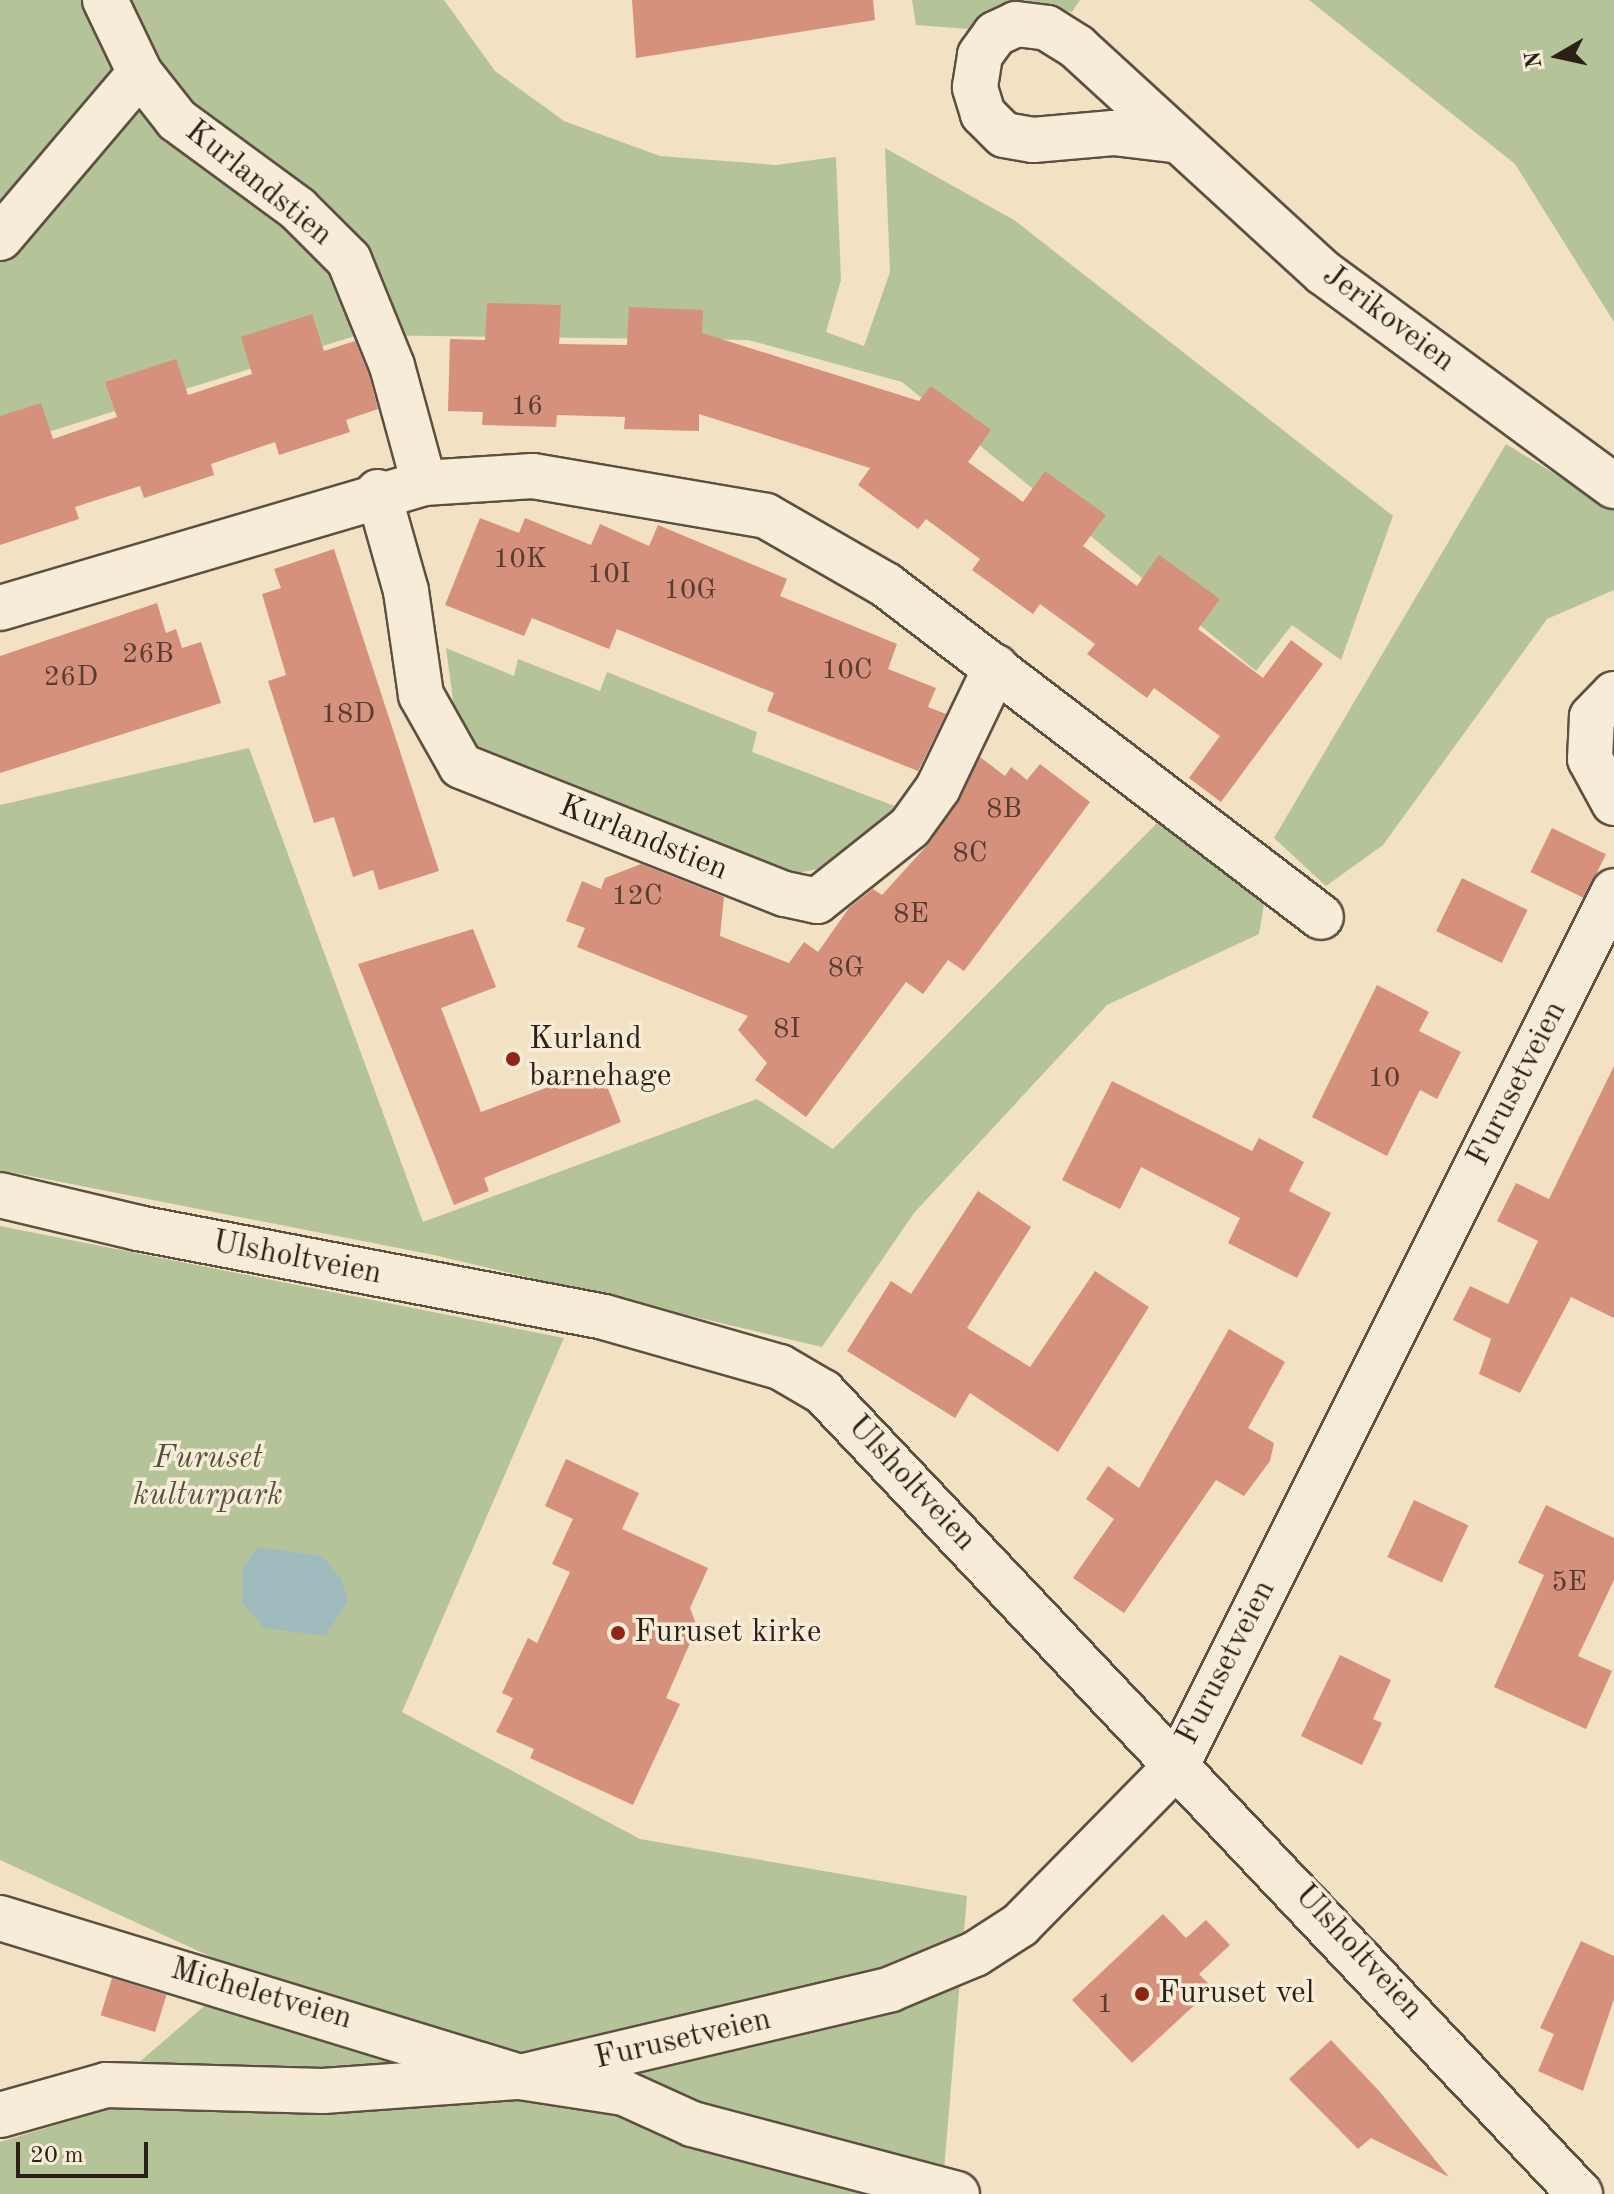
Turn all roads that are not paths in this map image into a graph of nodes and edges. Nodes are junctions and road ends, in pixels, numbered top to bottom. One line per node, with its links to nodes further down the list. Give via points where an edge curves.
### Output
1 (105, 0): 2 (street, Kurlandstien)
2 (140, 73): 4 (street); 5 (street, Kurlandstien, via 177,120 298,209 349,260 392,366)
3 (1172, 140): 6 (street, Jerikoveien, via 1324,273)
4 (0, 238)
5 (424, 483): 7 (street); 9 (street, via 533,476 766,516 822,542)
6 (1614, 486)
7 (378, 492): 8 (street); 9 (street, Kurlandstien, via 406,591 421,695 461,766 785,894 817,901 910,827 938,788)
8 (0, 608)
9 (996, 667): 13 (street)
10 (1614, 694): 11 (street, via 1592,717 1590,759)
11 (1614, 803)
12 (1614, 891): 15 (street, Furusetveien)
13 (1321, 917)
14 (0, 1195): 15 (street, Ulsholtveien, via 138,1228 604,1317 780,1367 823,1392)
15 (1177, 1765): 17 (street, Furusetveien, via 1020,1925 975,1954 910,1982 798,2014); 20 (street, Ulsholtveien)
16 (0, 1918): 17 (street, Micheletveien)
17 (520, 2077): 18 (street, Micheletveien, via 323,2091 106,2085); 19 (street, Micheletveien, via 624,2093 692,2124)
18 (0, 2115)
19 (957, 2194)
20 (1580, 2194)

